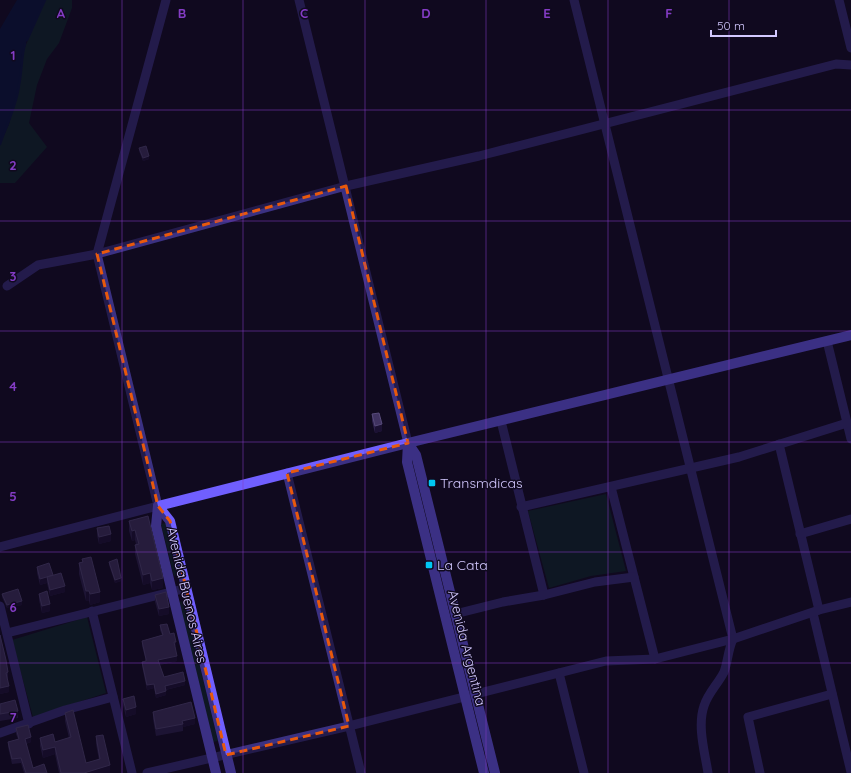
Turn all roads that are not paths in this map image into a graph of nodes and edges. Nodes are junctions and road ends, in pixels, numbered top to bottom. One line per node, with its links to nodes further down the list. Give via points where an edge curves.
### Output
1 (166, 0): 9 (street)
2 (299, 0): 8 (street)
3 (574, 0): 7 (street)
4 (839, 0): 5 (street)
5 (851, 48)
6 (851, 65): 7 (street, via 836,64)
7 (605, 123): 8 (street, via 479,156); 13 (street)
8 (346, 186): 9 (street); 17 (street)
9 (97, 254): 10 (street, via 38,264); 22 (street)
10 (8, 286)
11 (851, 335): 12 (street)
12 (827, 341): 13 (street); 15 (street)
13 (668, 380): 14 (street); 19 (street)
14 (501, 421): 17 (street); 23 (street)
15 (847, 423): 16 (street); 18 (street)
16 (851, 439)
17 (408, 443): 20 (street); 35 (street, Avenida Argentina, via 416,455); 41 (street, Avenida Argentina, via 407,462)
18 (779, 444): 19 (street, via 739,457); 25 (street)
19 (690, 468): 21 (street); 37 (street)
20 (288, 474): 22 (street); 44 (street)
21 (611, 487): 23 (street); 27 (street)
22 (158, 506): 26 (street); 28 (street, Avenida Buenos Aires, via 170,521); 29 (street, Avenida Buenos Aires, via 156,526)
23 (521, 507): 30 (street)
24 (851, 519): 25 (street)
25 (800, 534): 34 (street)
26 (0, 547)
27 (634, 576): 30 (street, via 595,582); 38 (street)
28 (186, 588): 29 (street); 46 (street, Avenida Buenos Aires)
29 (172, 592): 33 (street); 47 (street, Avenida Buenos Aires)
30 (544, 595): 35 (street)
31 (851, 602): 34 (street)
32 (0, 606): 36 (street)
33 (92, 611): 36 (street); 42 (street)
34 (816, 612): 37 (street); 40 (street)
35 (455, 614): 41 (street, Avenida Argentina)
36 (6, 634): 43 (street)
37 (733, 639): 38 (street); 57 (street, via 728,649 724,672 704,707 702,727)
38 (655, 659): 39 (street, via 606,661)
39 (559, 673): 41 (street); 56 (street)
40 (832, 694): 48 (street); 58 (street, via 748,716)
41 (470, 696): 44 (street); 54 (street, Avenida Argentina); 55 (street, Avenida Argentina)
42 (113, 697): 43 (street, via 65,710); 49 (street)
43 (29, 724): 45 (street)
44 (349, 726): 46 (street); 53 (street)
45 (0, 733)
46 (226, 755): 47 (street); 52 (street, Avenida Buenos Aires)
47 (212, 758): 50 (street); 51 (street, Avenida Buenos Aires)
48 (851, 772)
49 (132, 773)
50 (147, 773)
51 (216, 773)
52 (231, 773)
53 (361, 773)
54 (484, 773)
55 (494, 773)
56 (584, 773)
57 (708, 773)
58 (760, 773)

